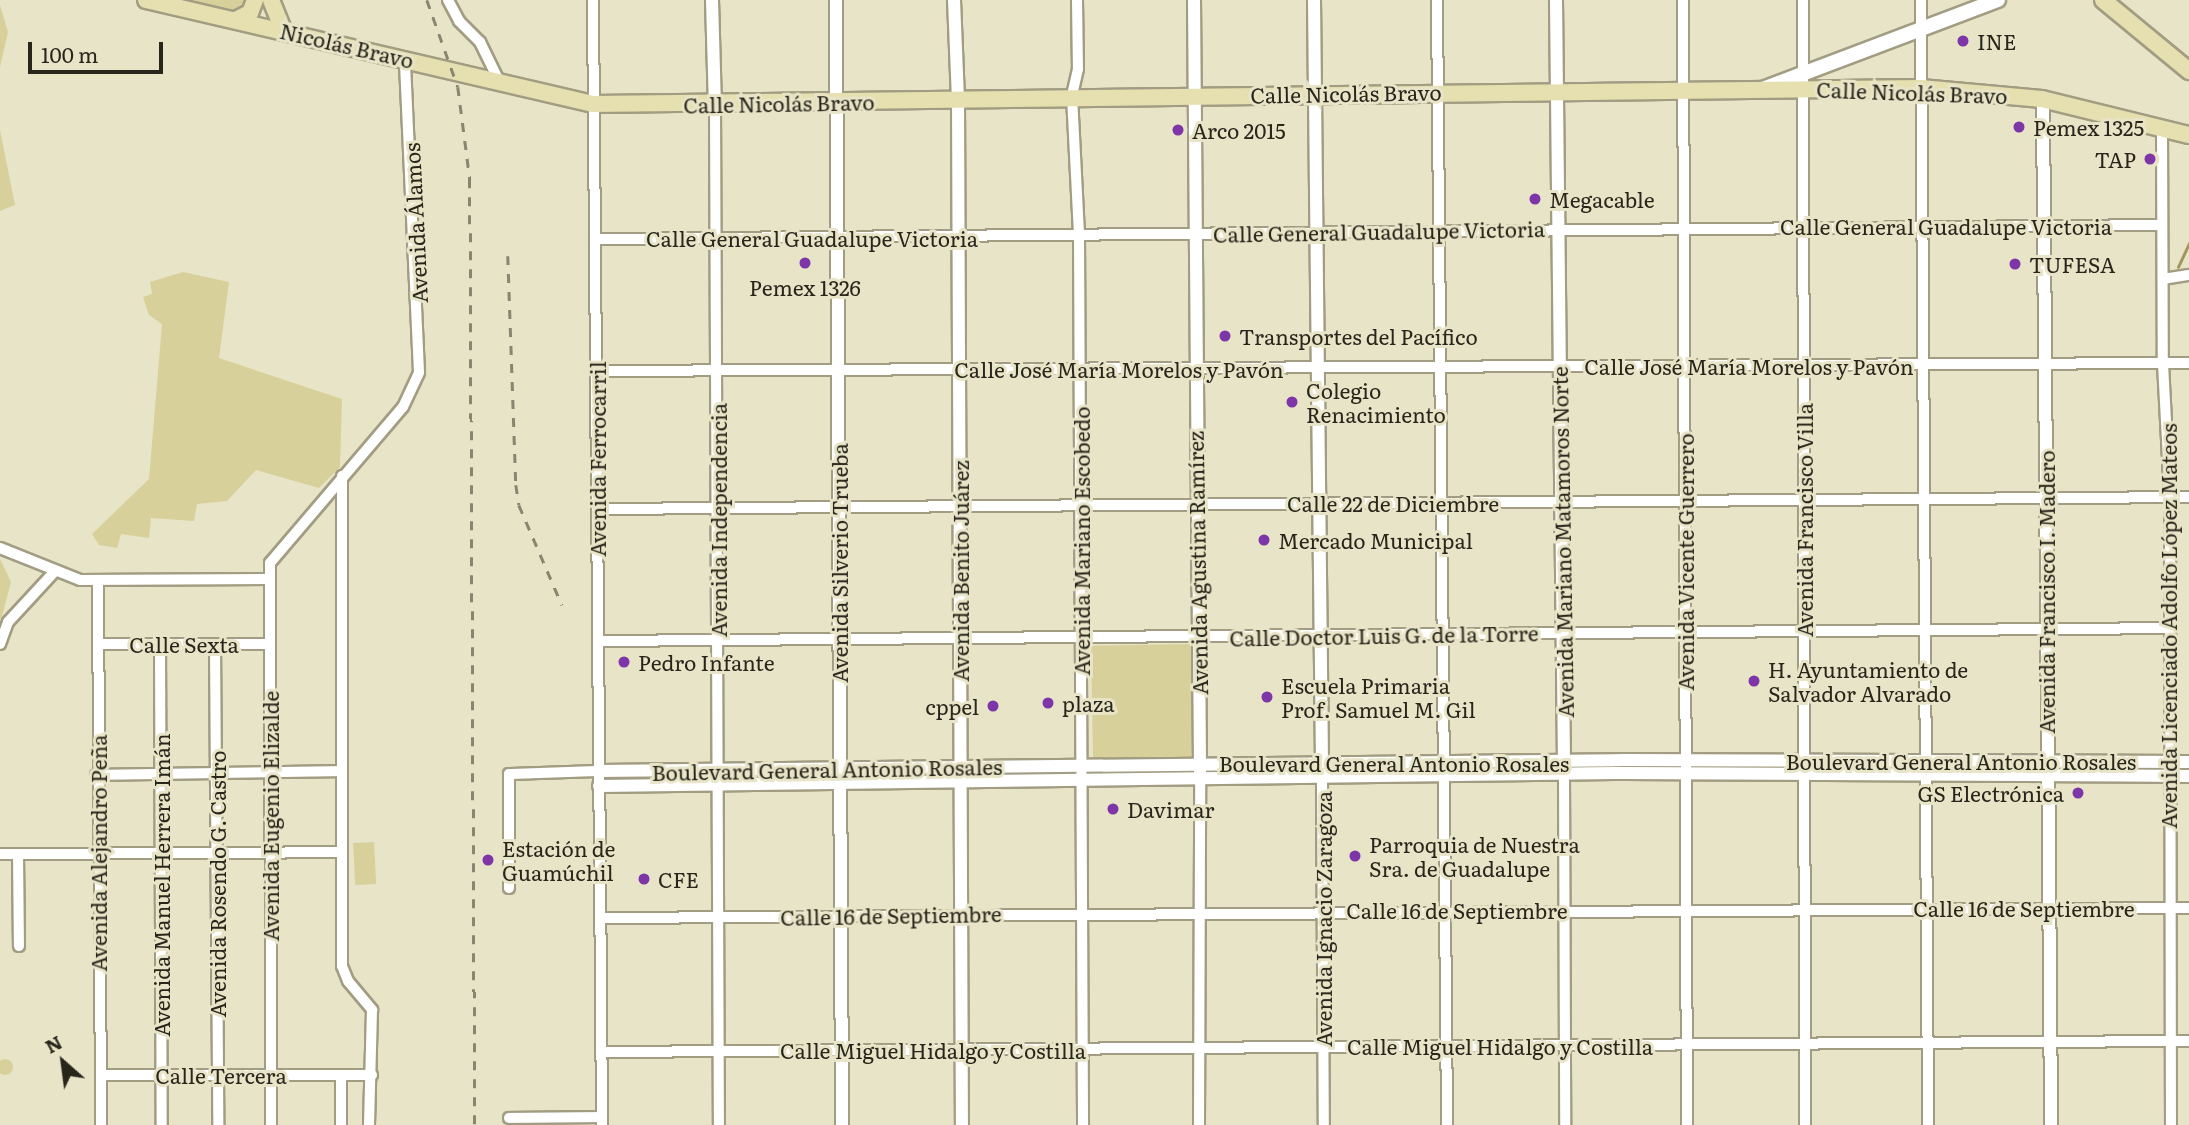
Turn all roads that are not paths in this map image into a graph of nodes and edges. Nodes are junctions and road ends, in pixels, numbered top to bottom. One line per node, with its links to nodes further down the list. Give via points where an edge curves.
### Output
1 (255, 0): 20 (main road, via 250,13)
2 (271, 0): 22 (main road)
3 (447, 0): 26 (street, via 459,21 480,42)
4 (593, 0): 37 (street, Avenida Ferrocarril)
5 (712, 0): 38 (street, Avenida Independencia)
6 (836, 0): 36 (street, Avenida Silverio Trueba)
7 (954, 0): 34 (street, Avenida Benito Juárez)
8 (1077, 0): 33 (street, Avenida Mariano Escobedo, via 1078,69)
9 (1194, 0): 32 (street, Avenida Agustina Ramírez)
10 (1314, 0): 31 (street, Avenida Ignacio Zaragoza)
11 (1437, 0): 29 (street)
12 (1556, 0): 30 (street, Avenida Mariano Matamoros Norte)
13 (1683, 0): 28 (street, Avenida Vicente Guerrero)
14 (1803, 0): 25 (street, Avenida Francisco Villa)
15 (1921, 0): 21 (street)
16 (1998, 0): 21 (main road)
17 (2104, 0): 19 (main road)
18 (150, 1): 20 (main road, Nicolás Bravo)
19 (2117, 5): 24 (main road)
20 (236, 20): 22 (main road, Nicolás Bravo)
21 (1922, 29): 25 (main road); 27 (street)
22 (283, 30): 23 (main road, Nicolás Bravo)
23 (405, 58): 26 (main road, Nicolás Bravo); 72 (street, Avenida Álamos, via 420,344)
24 (2189, 71)
25 (1803, 80): 27 (main road, Calle Nicolás Bravo); 28 (main road, Calle Nicolás Bravo, via 1760,90); 44 (street, Avenida Francisco Villa)
26 (499, 81): 37 (main road, Calle Nicolás Bravo)
27 (1921, 88): 35 (main road, Calle Nicolás Bravo); 42 (street)
28 (1685, 90): 30 (main road, Calle Nicolás Bravo); 46 (street, Avenida Vicente Guerrero)
29 (1438, 92): 30 (main road, Calle Nicolás Bravo); 31 (main road, Calle Nicolás Bravo); 47 (street)
30 (1556, 92): 45 (street, Avenida Mariano Matamoros Norte)
31 (1315, 94): 32 (main road, Calle Nicolás Bravo); 48 (street, Avenida Ignacio Zaragoza)
32 (1195, 95): 33 (main road, Calle Nicolás Bravo); 49 (street, Avenida Agustina Ramírez)
33 (1072, 96): 34 (main road, Calle Nicolás Bravo); 51 (street, Avenida Mariano Escobedo)
34 (958, 100): 36 (main road, Calle Nicolás Bravo); 50 (street, Avenida Benito Juárez)
35 (2043, 100): 39 (main road, Calle Nicolás Bravo); 43 (street, Avenida Francisco I. Madero)
36 (836, 102): 38 (main road, Calle Nicolás Bravo); 52 (street, Avenida Silverio Trueba)
37 (593, 104): 38 (main road, Calle Nicolás Bravo); 54 (street, Avenida Ferrocarril)
38 (715, 105): 53 (street, Avenida Independencia)
39 (2162, 128): 40 (main road, Calle Nicolás Bravo); 41 (street, Avenida Licenciado Adolfo López Mateos)
40 (2186, 132)
41 (2162, 225): 43 (street, Calle General Guadalupe Victoria); 56 (street, Avenida Licenciado Adolfo López Mateos)
42 (1922, 226): 43 (street, Calle General Guadalupe Victoria); 44 (street, Calle General Guadalupe Victoria); 60 (street)
43 (2043, 226): 61 (street, Avenida Francisco I. Madero)
44 (1802, 227): 46 (street, Calle General Guadalupe Victoria); 59 (street, Avenida Francisco Villa)
45 (1558, 228): 46 (street, Calle General Guadalupe Victoria); 47 (street, Calle General Guadalupe Victoria); 64 (street, Avenida Mariano Matamoros Norte)
46 (1686, 228): 62 (street, Avenida Vicente Guerrero)
47 (1439, 229): 48 (street, Calle General Guadalupe Victoria); 63 (street)
48 (1316, 230): 49 (street, Calle General Guadalupe Victoria); 65 (street, Avenida Ignacio Zaragoza)
49 (1195, 234): 51 (street, Calle General Guadalupe Victoria); 67 (street, Avenida Agustina Ramírez)
50 (959, 236): 51 (street, Calle General Guadalupe Victoria); 52 (street, Calle General Guadalupe Victoria); 68 (street, Avenida Benito Juárez)
51 (1079, 236): 66 (street, Avenida Mariano Escobedo)
52 (836, 237): 53 (street, Calle General Guadalupe Victoria); 71 (street, Avenida Silverio Trueba)
53 (718, 238): 54 (street, Calle General Guadalupe Victoria); 70 (street, Avenida Independencia)
54 (595, 239): 69 (street, Avenida Ferrocarril)
55 (2189, 275): 56 (street)
56 (2163, 279): 58 (street, Avenida Licenciado Adolfo López Mateos)
57 (2189, 363): 58 (street, Calle José María Morelos y Pavón)
58 (2163, 364): 61 (street, Calle José María Morelos y Pavón); 74 (street, Avenida Licenciado Adolfo López Mateos)
59 (1803, 365): 60 (street, Calle José María Morelos y Pavón); 62 (street, Calle José María Morelos y Pavón); 79 (street, Avenida Francisco Villa)
60 (1922, 365): 61 (street, Calle José María Morelos y Pavón); 76 (street)
61 (2043, 365): 77 (street, Avenida Francisco I. Madero)
62 (1686, 366): 64 (street, Calle José María Morelos y Pavón); 78 (street, Avenida Vicente Guerrero)
63 (1440, 367): 64 (street, Calle José María Morelos y Pavón); 65 (street, Calle José María Morelos y Pavón); 81 (street)
64 (1560, 367): 80 (street, Avenida Mariano Matamoros Norte)
65 (1317, 368): 67 (street, Calle José María Morelos y Pavón); 82 (street, Avenida Ignacio Zaragoza)
66 (1080, 369): 67 (street, Calle José María Morelos y Pavón); 68 (street, Calle José María Morelos y Pavón); 84 (street, Avenida Mariano Escobedo)
67 (1196, 369): 83 (street, Avenida Agustina Ramírez)
68 (959, 370): 71 (street, Calle José María Morelos y Pavón); 85 (street, Avenida Benito Juárez)
69 (596, 371): 70 (street, Calle José María Morelos y Pavón); 88 (street, Avenida Ferrocarril)
70 (718, 371): 71 (street, Calle José María Morelos y Pavón); 86 (street, Avenida Independencia)
71 (838, 371): 87 (street, Avenida Silverio Trueba)
72 (415, 388): 73 (street, Avenida Eugenio Elizalde)
73 (342, 476): 91 (street, Avenida Eugenio Elizalde, via 270,563); 126 (street)
74 (2170, 497): 75 (street, Calle 22 de Diciembre); 77 (street, Calle 22 de Diciembre); 93 (street, Avenida Licenciado Adolfo López Mateos)
75 (2189, 497)
76 (1923, 498): 77 (street, Calle 22 de Diciembre); 79 (street, Calle 22 de Diciembre); 94 (street)
77 (2047, 498): 95 (street, Avenida Francisco I. Madero)
78 (1683, 499): 79 (street, Calle 22 de Diciembre); 80 (street, Calle 22 de Diciembre); 97 (street, Avenida Vicente Guerrero)
79 (1804, 499): 96 (street, Avenida Francisco Villa)
80 (1561, 501): 81 (street, Calle 22 de Diciembre); 98 (street, Avenida Mariano Matamoros Norte)
81 (1441, 502): 82 (street, Calle 22 de Diciembre); 99 (street)
82 (1318, 503): 83 (street, Calle 22 de Diciembre); 100 (street, Avenida Ignacio Zaragoza)
83 (1196, 504): 84 (street, Calle 22 de Diciembre); 101 (street, Avenida Agustina Ramírez)
84 (1080, 505): 85 (street, Calle 22 de Diciembre); 103 (street, Avenida Mariano Escobedo)
85 (960, 506): 87 (street, Calle 22 de Diciembre); 102 (street, Avenida Benito Juárez)
86 (718, 508): 87 (street, Calle 22 de Diciembre); 88 (street, Calle 22 de Diciembre); 105 (street, Avenida Independencia)
87 (839, 508): 104 (street, Avenida Silverio Trueba)
88 (597, 509): 106 (street, Avenida Ferrocarril)
89 (0, 548): 90 (street)
90 (55, 571): 92 (street); 107 (street, via 8,622)
91 (268, 579): 92 (street); 111 (street, Avenida Eugenio Elizalde)
92 (98, 581): 108 (street, Avenida Alejandro Peña)
93 (2170, 628): 95 (street, Calle Doctor Luis G. de la Torre); 115 (street, Avenida Licenciado Adolfo López Mateos)
94 (1924, 629): 95 (street, Calle Doctor Luis G. de la Torre); 96 (street, Calle Doctor Luis G. de la Torre); 112 (street)
95 (2047, 629): 113 (street, Avenida Francisco I. Madero)
96 (1804, 630): 97 (street, Calle Doctor Luis G. de la Torre); 120 (street, Avenida Francisco Villa)
97 (1684, 631): 98 (street, Calle Doctor Luis G. de la Torre); 122 (street, Avenida Vicente Guerrero)
98 (1563, 632): 99 (street, Calle Doctor Luis G. de la Torre); 123 (street, Avenida Mariano Matamoros Norte)
99 (1442, 635): 100 (street, Calle Doctor Luis G. de la Torre); 114 (street)
100 (1320, 636): 101 (street, Calle Doctor Luis G. de la Torre); 117 (street, Avenida Ignacio Zaragoza)
101 (1197, 637): 103 (street, Calle Doctor Luis G. de la Torre); 118 (street, Avenida Agustina Ramírez)
102 (960, 638): 103 (street, Calle Doctor Luis G. de la Torre); 104 (street, Calle Doctor Luis G. de la Torre); 121 (street, Avenida Benito Juárez)
103 (1081, 638): 119 (street, Avenida Mariano Escobedo)
104 (839, 639): 105 (street, Calle Doctor Luis G. de la Torre); 124 (street, Avenida Silverio Trueba)
105 (718, 640): 106 (street, Calle Doctor Luis G. de la Torre); 125 (street, Avenida Independencia)
106 (598, 641): 127 (street, Avenida Ferrocarril)
107 (0, 644)
108 (99, 644): 109 (street, Calle Sexta); 132 (street, Avenida Alejandro Peña)
109 (160, 644): 110 (street, Calle Sexta); 130 (street, Avenida Manuel Herrera Imán)
110 (215, 644): 111 (street, Calle Sexta); 129 (street, Avenida Rosendo G. Castro)
111 (269, 644): 128 (street, Avenida Eugenio Elizalde)
112 (1926, 760): 113 (street, Boulevard General Antonio Rosales); 120 (street, Boulevard General Antonio Rosales); 131 (street)
113 (2048, 760): 115 (street, Boulevard General Antonio Rosales); 133 (street, Avenida Francisco I. Madero)
114 (1443, 761): 117 (street, Boulevard General Antonio Rosales); 123 (street, Boulevard General Antonio Rosales); 136 (street)
115 (2169, 761): 116 (street, Boulevard General Antonio Rosales); 134 (street, Avenida Licenciado Adolfo López Mateos)
116 (2189, 762)
117 (1322, 763): 118 (street, Boulevard General Antonio Rosales); 137 (street, Avenida Ignacio Zaragoza)
118 (1200, 764): 119 (street, Boulevard General Antonio Rosales); 138 (street, Avenida Agustina Ramírez)
119 (1082, 766): 121 (street, Boulevard General Antonio Rosales); 139 (street, Avenida Mariano Escobedo)
120 (1804, 766): 122 (street, Boulevard General Antonio Rosales); 131 (street, Boulevard General Antonio Rosales); 157 (street, Avenida Francisco Villa)
121 (961, 767): 124 (street, Boulevard General Antonio Rosales); 140 (street, Avenida Benito Juárez)
122 (1685, 767): 123 (street, Boulevard General Antonio Rosales); 156 (street, Avenida Vicente Guerrero)
123 (1564, 768): 136 (street, Boulevard General Antonio Rosales); 155 (street, Avenida Mariano Matamoros Norte)
124 (840, 769): 125 (street, Boulevard General Antonio Rosales); 141 (street, Avenida Silverio Trueba)
125 (719, 770): 127 (street, Boulevard General Antonio Rosales); 142 (street, Avenida Independencia)
126 (341, 771): 128 (street); 145 (street)
127 (599, 771): 143 (street, Avenida Ferrocarril); 151 (street, via 509,774)
128 (270, 772): 129 (street); 144 (street, Avenida Eugenio Elizalde)
129 (216, 773): 130 (street); 148 (street, Avenida Rosendo G. Castro)
130 (160, 774): 132 (street); 147 (street, Avenida Manuel Herrera Imán)
131 (1926, 774): 133 (street, Boulevard General Antonio Rosales); 158 (street)
132 (96, 775): 146 (street, Avenida Alejandro Peña)
133 (2048, 775): 134 (street, Boulevard General Antonio Rosales); 152 (street, Avenida Francisco I. Madero)
134 (2170, 775): 135 (street, Boulevard General Antonio Rosales); 153 (street, Avenida Licenciado Adolfo López Mateos)
135 (2189, 776)
136 (1443, 777): 137 (street, Boulevard General Antonio Rosales); 159 (street)
137 (1322, 778): 138 (street, Boulevard General Antonio Rosales); 160 (street, Avenida Ignacio Zaragoza)
138 (1200, 779): 139 (street, Boulevard General Antonio Rosales); 161 (street, Avenida Agustina Ramírez)
139 (1082, 780): 140 (street, Boulevard General Antonio Rosales); 162 (street, Avenida Mariano Escobedo)
140 (961, 782): 141 (street, Boulevard General Antonio Rosales); 163 (street, Avenida Benito Juárez)
141 (840, 783): 142 (street, Boulevard General Antonio Rosales); 164 (street, Avenida Silverio Trueba)
142 (719, 785): 143 (street, Boulevard General Antonio Rosales); 165 (street, Avenida Independencia)
143 (599, 786): 166 (street, Avenida Ferrocarril)
144 (270, 852): 145 (street); 148 (street); 186 (street, Avenida Eugenio Elizalde)
145 (340, 852): 188 (street, via 342,966 372,1010)
146 (97, 853): 147 (street); 150 (street); 183 (street, Avenida Alejandro Peña)
147 (161, 853): 148 (street); 184 (street, Avenida Manuel Herrera Imán)
148 (216, 853): 185 (street, Avenida Rosendo G. Castro)
149 (0, 854): 150 (street)
150 (18, 854): 167 (street)
151 (509, 888)
152 (2048, 908): 153 (street, Calle 16 de Septiembre); 158 (street, Calle 16 de Septiembre); 169 (street, Avenida Francisco I. Madero)
153 (2170, 908): 154 (street, Calle 16 de Septiembre); 170 (street, Avenida Licenciado Adolfo López Mateos)
154 (2189, 908)
155 (1563, 909): 156 (street, Calle 16 de Septiembre); 159 (street, Calle 16 de Septiembre); 175 (street, Avenida Mariano Matamoros Norte)
156 (1685, 909): 157 (street, Calle 16 de Septiembre); 173 (street, Avenida Vicente Guerrero)
157 (1805, 909): 158 (street, Calle 16 de Septiembre); 172 (street, Avenida Francisco Villa)
158 (1927, 909): 171 (street)
159 (1445, 910): 160 (street, Calle 16 de Septiembre); 174 (street)
160 (1322, 911): 161 (street, Calle 16 de Septiembre); 176 (street, Avenida Ignacio Zaragoza)
161 (1199, 912): 162 (street, Calle 16 de Septiembre); 177 (street, Avenida Agustina Ramírez)
162 (1082, 913): 163 (street, Calle 16 de Septiembre); 178 (street, Avenida Mariano Escobedo)
163 (961, 914): 164 (street, Calle 16 de Septiembre); 179 (street, Avenida Benito Juárez)
164 (841, 916): 165 (street, Calle 16 de Septiembre); 180 (street, Avenida Silverio Trueba)
165 (719, 917): 166 (street, Calle 16 de Septiembre); 182 (street, Avenida Independencia)
166 (600, 918): 181 (street, Avenida Ferrocarril)
167 (19, 946)
168 (2189, 1041): 170 (street, Calle Miguel Hidalgo y Costilla)
169 (2050, 1042): 170 (street, Calle Miguel Hidalgo y Costilla); 171 (street, Calle Miguel Hidalgo y Costilla); 208 (street, Avenida Francisco I. Madero)
170 (2171, 1042): 209 (street, Avenida Licenciado Adolfo López Mateos)
171 (1928, 1043): 172 (street, Calle Miguel Hidalgo y Costilla); 207 (street)
172 (1805, 1044): 173 (street, Calle Miguel Hidalgo y Costilla); 206 (street, Avenida Francisco Villa)
173 (1686, 1045): 175 (street, Calle Miguel Hidalgo y Costilla); 205 (street, Avenida Vicente Guerrero)
174 (1446, 1046): 175 (street, Calle Miguel Hidalgo y Costilla); 176 (street, Calle Miguel Hidalgo y Costilla); 203 (street)
175 (1564, 1046): 204 (street, Avenida Mariano Matamoros Norte)
176 (1323, 1047): 177 (street, Calle Miguel Hidalgo y Costilla); 202 (street, Avenida Ignacio Zaragoza)
177 (1199, 1048): 178 (street, Calle Miguel Hidalgo y Costilla); 201 (street, Avenida Agustina Ramírez)
178 (1083, 1049): 179 (street, Calle Miguel Hidalgo y Costilla); 200 (street, Avenida Mariano Escobedo)
179 (962, 1050): 180 (street, Calle Miguel Hidalgo y Costilla); 199 (street, Avenida Benito Juárez)
180 (841, 1051): 182 (street, Calle Miguel Hidalgo y Costilla); 198 (street, Avenida Silverio Trueba)
181 (601, 1052): 182 (street, Calle Miguel Hidalgo y Costilla); 190 (street, Avenida Ferrocarril)
182 (719, 1052): 197 (street, Avenida Independencia)
183 (100, 1075): 184 (street, Calle Tercera); 191 (street, Avenida Alejandro Peña)
184 (162, 1075): 185 (street, Calle Tercera); 192 (street, Avenida Manuel Herrera Imán)
185 (218, 1075): 186 (street, Calle Tercera); 193 (street, Avenida Rosendo G. Castro)
186 (271, 1075): 187 (street, Calle Tercera); 194 (street, Avenida Eugenio Elizalde)
187 (341, 1075): 188 (street, Calle Tercera); 195 (street)
188 (372, 1075): 196 (street)
189 (509, 1118): 190 (street)
190 (601, 1121)
191 (101, 1125)
192 (162, 1125)
193 (218, 1125)
194 (271, 1125)
195 (341, 1125)
196 (369, 1125)
197 (719, 1125)
198 (842, 1125)
199 (962, 1125)
200 (1083, 1125)
201 (1199, 1125)
202 (1324, 1125)
203 (1447, 1125)
204 (1565, 1125)
205 (1687, 1125)
206 (1805, 1125)
207 (1928, 1125)
208 (2050, 1125)
209 (2171, 1125)

